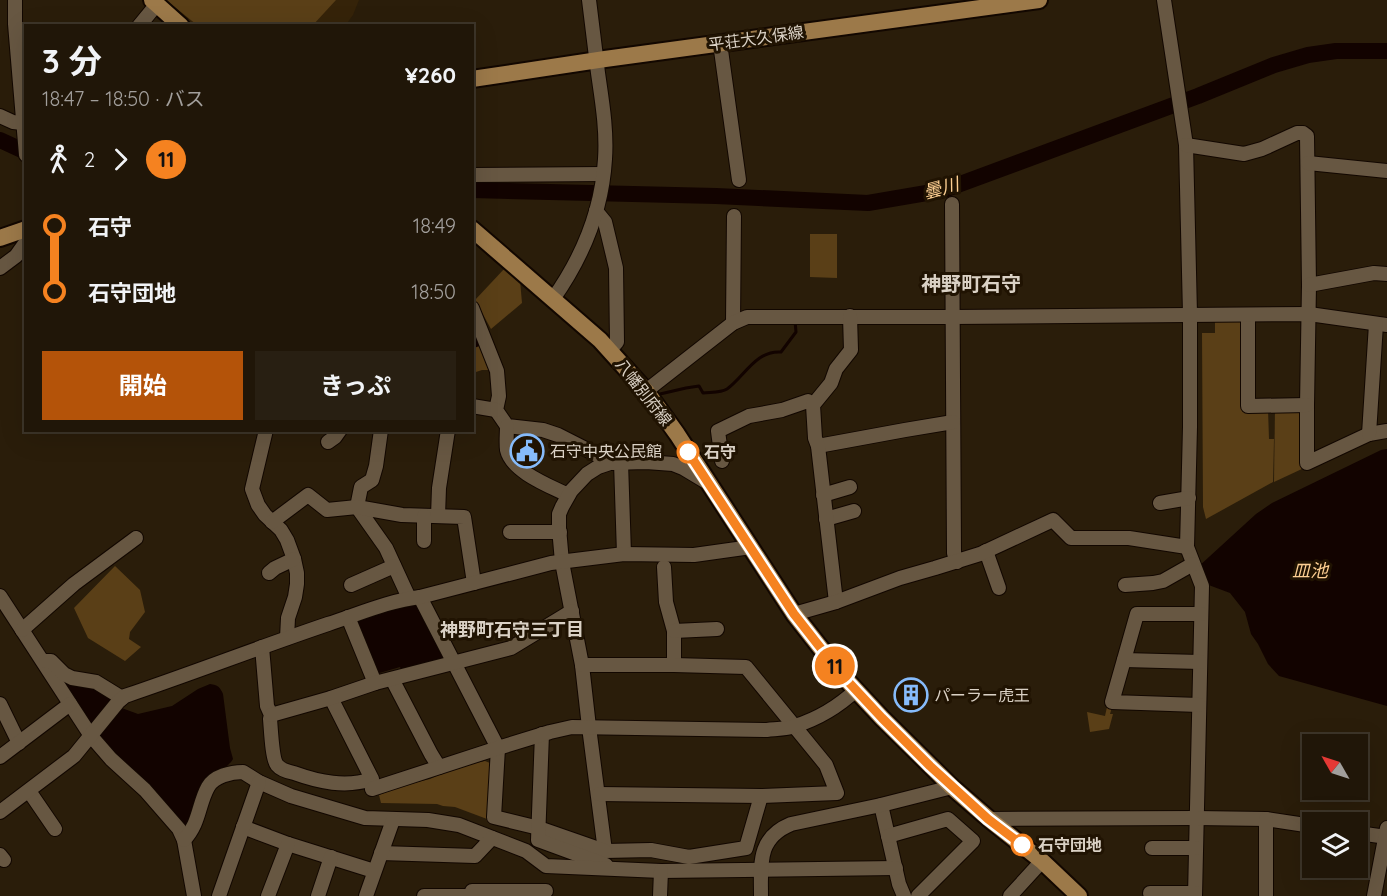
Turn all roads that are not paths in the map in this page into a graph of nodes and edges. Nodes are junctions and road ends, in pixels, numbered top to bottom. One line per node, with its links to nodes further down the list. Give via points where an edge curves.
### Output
1 (589, 0): 10 (street)
2 (1040, 0): 9 (main road, 平荘大久保線)
3 (1164, 0): 16 (street)
4 (155, 2): 7 (street); 8 (main road)
5 (15, 6): 6 (street); 12 (street)
6 (0, 20)
7 (140, 24)
8 (179, 24)
9 (720, 43): 10 (main road, 平荘大久保線); 21 (street)
10 (597, 60): 11 (main road, 平荘大久保線); 19 (street, via 605,130)
11 (474, 79)
12 (23, 96): 14 (street)
13 (0, 116): 14 (street)
14 (23, 127): 15 (street)
15 (24, 136)
16 (1186, 145): 17 (street, via 1244,154 1303,133 1307,136); 34 (street)
17 (1308, 163): 18 (street); 31 (street)
18 (1387, 171)
19 (603, 174): 20 (street); 23 (street)
20 (474, 175)
21 (739, 180)
22 (952, 204): 38 (street)
23 (596, 210): 32 (street, via 575,264); 41 (street, via 605,222 616,268 617,342)
24 (734, 216): 39 (street)
25 (24, 230): 27 (main road)
26 (474, 231): 32 (main road, 八幡別府線)
27 (0, 238)
28 (24, 248): 29 (street)
29 (0, 268)
30 (1387, 274): 31 (street)
31 (1310, 285): 35 (street)
32 (553, 299): 41 (main road, 八幡別府線)
33 (474, 312): 46 (street, via 497,371)
34 (1190, 314): 36 (street); 38 (street); 63 (street)
35 (1309, 314): 36 (street); 40 (street); 44 (street)
36 (1248, 315): 44 (street, via 1248,405)
37 (850, 316): 38 (street); 39 (street, via 747,317); 43 (street, via 851,350)
38 (952, 317): 47 (street)
39 (733, 323): 42 (street)
40 (1382, 325): 54 (street)
41 (610, 350): 42 (main road, 八幡別府線)
42 (646, 391): 59 (main road, 八幡別府線)
43 (813, 405): 56 (street); 57 (street, via 808,401 749,416 718,431)
44 (1307, 405): 54 (street, via 1307,463)
45 (474, 406): 46 (street)
46 (496, 410): 48 (street)
47 (953, 422): 56 (street); 80 (street)
48 (507, 426): 58 (street, via 543,430); 61 (street, via 507,451 513,462 537,481)
49 (1387, 431): 54 (street)
50 (266, 432): 69 (street, via 252,489)
51 (339, 432): 55 (street)
52 (381, 432): 65 (street, via 372,480 361,487)
53 (448, 432): 67 (street)
54 (1369, 434)
55 (328, 442)
56 (818, 446): 62 (street)
57 (722, 461)
58 (617, 462): 59 (street, via 673,464); 61 (street, via 592,470); 77 (street)
59 (708, 483): 74 (main road, 八幡別府線)
60 (850, 487): 62 (street)
61 (568, 495): 71 (street, via 560,514)
62 (823, 495): 68 (street)
63 (1189, 498): 64 (street); 75 (street)
64 (1160, 503)
65 (357, 507): 67 (street); 69 (street, via 327,510 308,495); 82 (street)
66 (854, 511): 68 (street)
67 (431, 516): 73 (street); 85 (street, via 464,517)
68 (826, 519): 91 (street)
69 (272, 522): 78 (street, via 287,540)
70 (510, 532): 71 (street)
71 (560, 532): 79 (street)
72 (136, 538): 97 (street, via 74,584)
73 (424, 541)
74 (751, 547): 77 (street, via 694,555); 93 (main road, 八幡別府線)
75 (1188, 547): 76 (street, via 1129,538 1071,538 1053,520); 81 (street)
76 (986, 551): 80 (street); 88 (street)
77 (624, 554): 79 (street)
78 (294, 559): 84 (street); 99 (street, via 297,584)
79 (562, 562): 85 (street); 92 (street)
80 (957, 562): 91 (street)
81 (1193, 564): 87 (street, via 1163,581); 94 (street, via 1202,586)
82 (394, 566): 86 (street); 90 (street)
83 (664, 567): 98 (street, via 666,602)
84 (268, 573)
85 (474, 583): 90 (street)
86 (351, 585)
87 (1125, 585)
88 (999, 588)
89 (0, 596): 97 (street)
90 (415, 598): 95 (street); 103 (street)
91 (836, 602): 93 (street)
92 (572, 611): 103 (street, via 511,648); 105 (street)
93 (794, 614): 109 (main road, 八幡別府線)
94 (1201, 614): 102 (street, via 1137,614); 104 (street)
95 (348, 617): 99 (street); 108 (street)
96 (717, 629): 98 (street)
97 (22, 630): 101 (street)
98 (674, 631): 106 (street)
99 (287, 638): 100 (street)
100 (262, 647): 110 (street); 115 (street)
101 (42, 660): 110 (street, via 51,661 72,678 96,682); 113 (street)
102 (1124, 660): 104 (street); 114 (street, via 1112,702)
103 (453, 662): 107 (street); 121 (street)
104 (1200, 662): 114 (street)
105 (582, 665): 106 (street); 116 (street)
106 (674, 665): 117 (street, via 746,667)
107 (392, 679): 108 (street); 122 (street)
108 (375, 683): 111 (street)
109 (856, 690): 117 (street); 127 (main road, 八幡別府線)
110 (122, 698): 119 (street)
111 (332, 698): 115 (street); 126 (street)
112 (0, 704): 120 (street)
113 (70, 704): 119 (street); 120 (street)
114 (1198, 705): 133 (street)
115 (271, 714): 126 (street, via 278,766 322,782)
116 (589, 727): 117 (street); 118 (street); 129 (street)
117 (794, 727): 130 (street, via 826,765 837,793)
118 (542, 734): 121 (street); 139 (street)
119 (91, 736): 128 (street, via 74,756); 145 (street, via 145,790)
120 (18, 742): 123 (street)
121 (498, 748): 124 (street); 139 (street, via 494,817)
122 (431, 754): 124 (street); 126 (street, via 427,763)
123 (0, 757)
124 (439, 767): 126 (street)
125 (259, 782): 136 (street, via 333,809 365,818); 138 (street); 145 (street, via 243,771 226,774 209,785 193,830)
126 (372, 784)
127 (952, 787): 131 (street); 134 (main road, 八幡別府線)
128 (29, 791): 132 (street); 140 (street)
129 (599, 794): 130 (street); 149 (street)
130 (760, 796): 149 (street, via 746,849 689,857 651,850)
131 (881, 805): 143 (street); 156 (street, via 782,828 770,839 761,858)
132 (0, 812)
133 (1196, 818): 134 (street); 135 (street); 148 (street)
134 (988, 819): 152 (main road, 八幡別府線)
135 (1266, 819): 137 (street); 175 (street)
136 (393, 820): 144 (street, via 459,825); 150 (street)
137 (1302, 824)
138 (243, 827): 146 (street); 163 (street)
139 (539, 828): 149 (street); 155 (street, via 538,840)
140 (55, 829)
141 (1368, 833): 142 (street)
142 (1386, 834): 176 (street)
143 (888, 836): 154 (street); 172 (street, via 948,819 973,841)
144 (492, 838): 150 (street, via 476,856); 153 (street, via 526,851)
145 (184, 840): 162 (street)
146 (288, 844): 151 (street); 164 (street)
147 (1152, 848): 148 (street)
148 (1195, 848): 161 (street)
149 (605, 851)
150 (381, 853): 158 (street)
151 (331, 858): 158 (street); 165 (street)
152 (1042, 861): 173 (street); 174 (main road, 八幡別府線)
153 (546, 866): 155 (street); 159 (street)
154 (896, 868): 156 (street); 171 (street)
155 (619, 869): 157 (street)
156 (761, 870): 157 (street); 170 (street)
157 (661, 871): 169 (street)
158 (374, 872): 166 (street)
159 (546, 893): 168 (street, via 472,891)
160 (1150, 893): 161 (street)
161 (1195, 894)
162 (194, 896)
163 (219, 896)
164 (268, 896)
165 (318, 896)
166 (366, 896)
167 (424, 896): 168 (street)
168 (472, 896)
169 (660, 896)
170 (761, 896)
171 (904, 896)
172 (918, 896)
173 (1010, 896)
174 (1079, 896)
175 (1266, 896)
176 (1374, 896)

